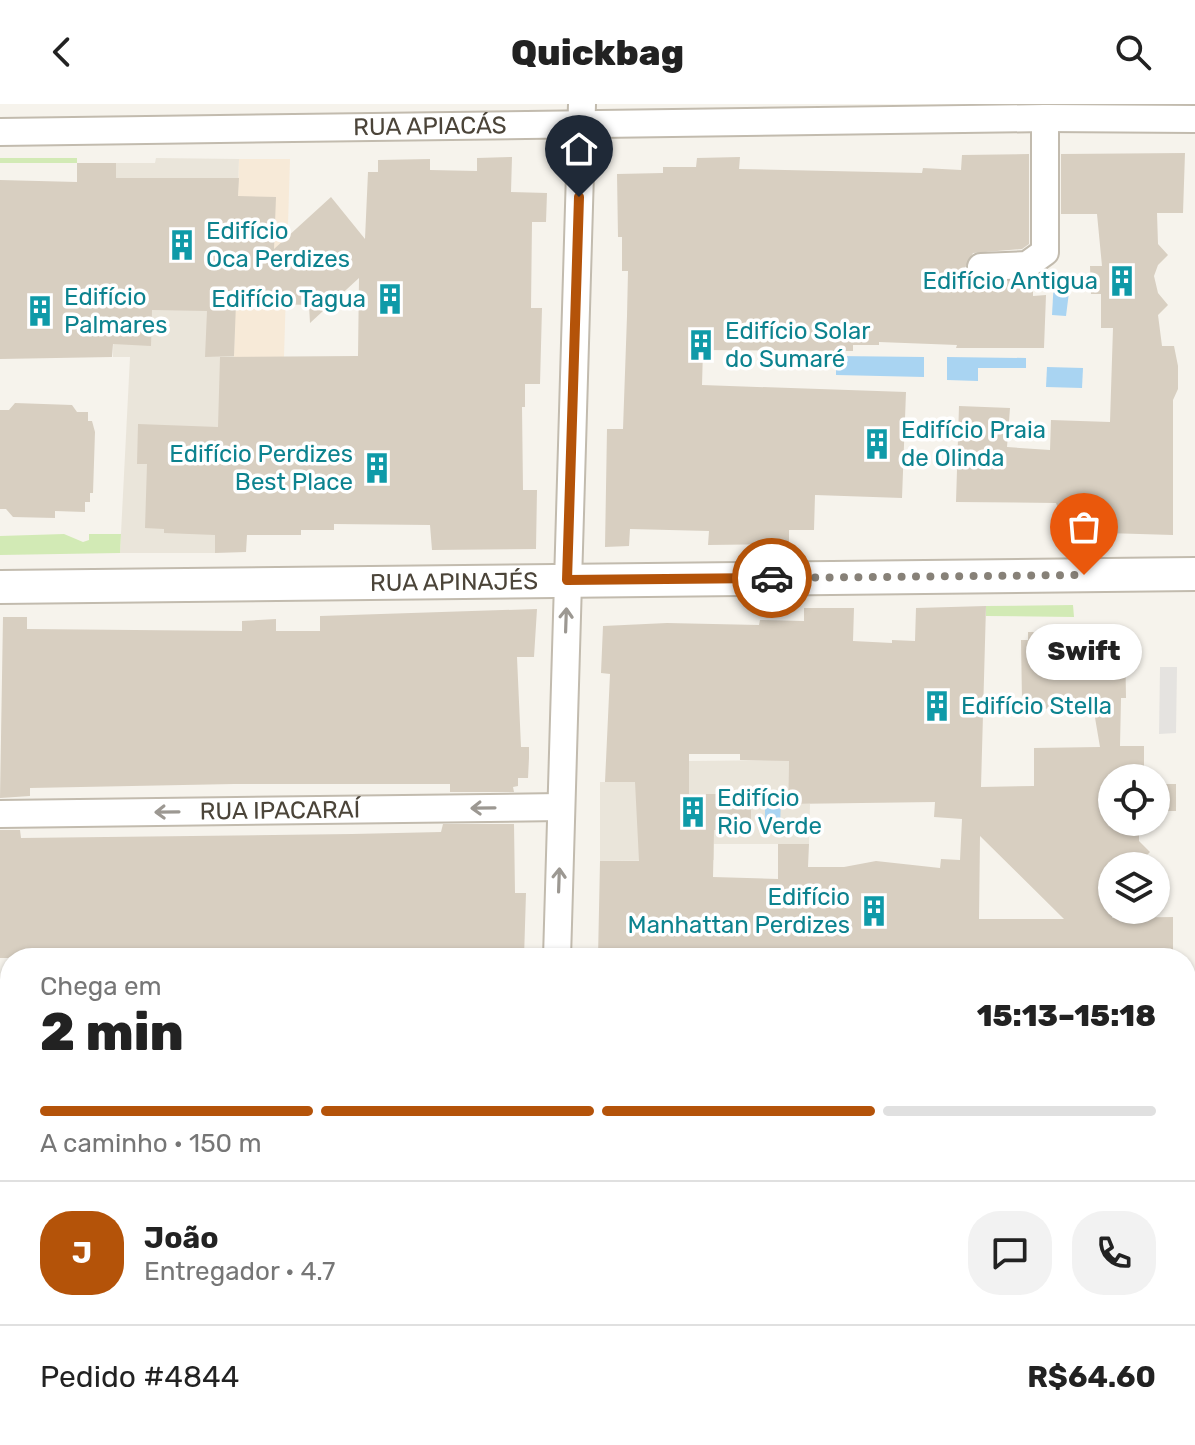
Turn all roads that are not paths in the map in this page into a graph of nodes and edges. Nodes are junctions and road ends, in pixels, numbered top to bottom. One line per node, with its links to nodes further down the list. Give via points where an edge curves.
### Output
1 (800, 113): 2 (street, RUA APIACÁS); 3 (street, RUA APIACÁS)
2 (582, 115): 5 (street, RUA APIACÁS); 8 (street)
3 (1045, 118): 4 (street, RUA APIACÁS); 6 (street, via 1045,252 1027,265)
4 (1195, 119)
5 (0, 132)
6 (981, 267)
7 (1195, 574): 8 (street, RUA APINAJÉS)
8 (567, 580): 9 (street, RUA APINAJÉS); 10 (street, one-way to 8)
9 (0, 587)
10 (561, 807): 11 (street, RUA IPACARAÍ, one-way to 11); 12 (street, one-way to 10)
11 (0, 814)
12 (557, 948)

